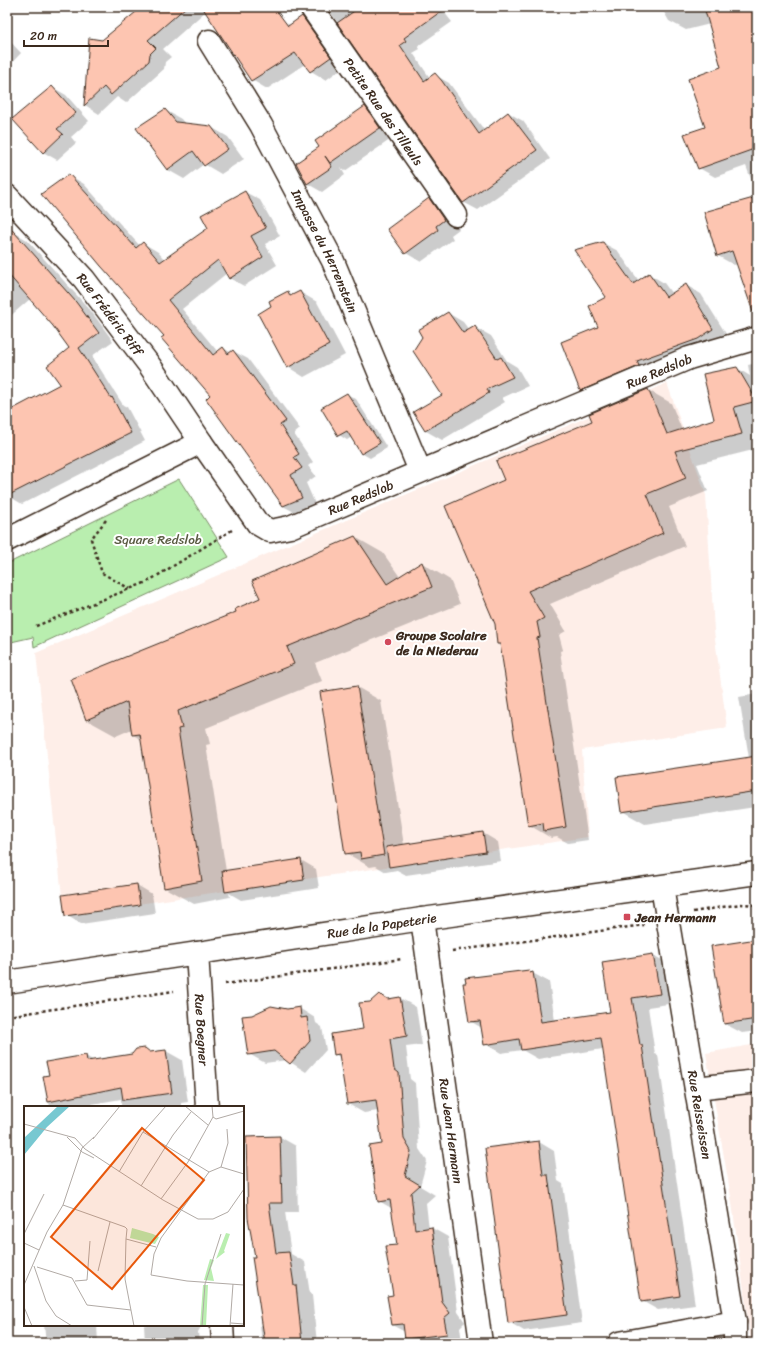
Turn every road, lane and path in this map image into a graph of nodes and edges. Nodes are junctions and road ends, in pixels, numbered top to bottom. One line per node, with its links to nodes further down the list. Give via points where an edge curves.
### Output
1 (311, 7): 4 (street, Petite Rue des Tilleuls)
2 (209, 41): 7 (street, Impasse du Herrenstein, via 261,125 333,261)
3 (7, 196): 6 (street, Rue Frédéric Riff, via 84,278 150,366)
4 (456, 215)
5 (757, 338): 7 (street, Rue Redslob, via 689,358)
6 (202, 442): 8 (street); 9 (street, Rue Redslob)
7 (420, 471): 9 (street, Rue Redslob, via 290,527 270,531 258,524)
8 (110, 489): 10 (street); 11 (path, via 116,504 91,540 102,573)
9 (253, 517): 11 (path, via 147,582)
10 (7, 540)
11 (131, 589): 12 (path)
12 (36, 626)
13 (757, 873): 14 (street, Rue de la Papeterie)
14 (662, 887): 16 (street, Rue de la Papeterie); 17 (street, Rue Reisseissen)
15 (757, 905): 17 (path, via 749,903 696,911)
16 (422, 920): 18 (street, Rue de la Papeterie); 19 (street, Rue Jean Hermann)
17 (668, 921): 19 (path, via 605,932); 24 (street, Rue Reisseissen)
18 (197, 953): 20 (street, Rue de la Papeterie); 21 (street, Rue Boegner)
19 (427, 955): 21 (path); 29 (street, Rue Jean Hermann)
20 (7, 982)
21 (200, 988): 22 (path); 25 (street, Rue Boegner)
22 (7, 1016)
23 (757, 1080): 24 (street)
24 (696, 1088): 27 (street, Rue Reisseissen)
25 (208, 1106)
26 (222, 1326): 28 (street)
27 (735, 1333): 30 (street)
28 (223, 1343)
29 (481, 1343)
30 (619, 1343)

